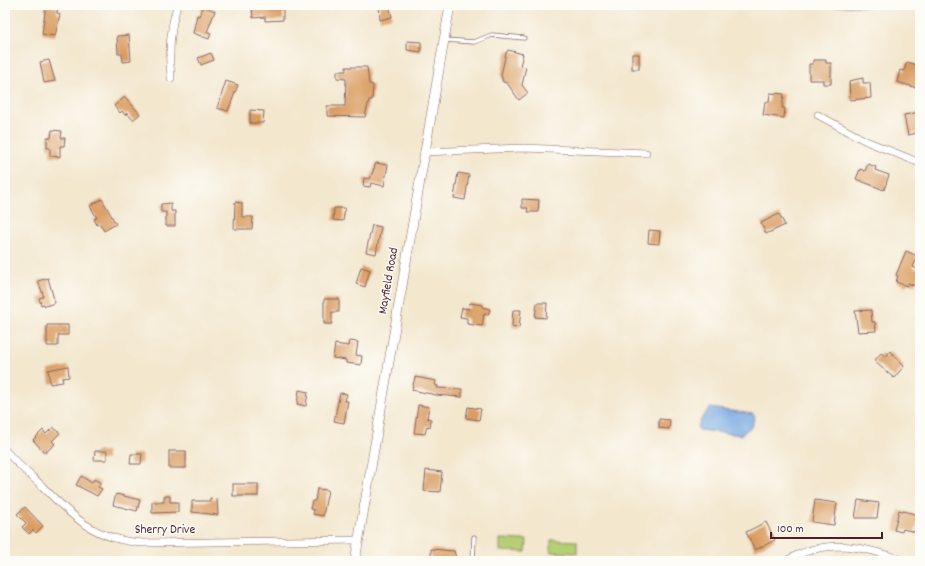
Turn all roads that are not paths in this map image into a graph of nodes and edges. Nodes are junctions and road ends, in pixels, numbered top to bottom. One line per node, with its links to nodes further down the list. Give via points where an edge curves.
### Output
1 (7, 5): 4 (street)
2 (177, 5): 7 (street, via 168,52)
3 (450, 5): 6 (street, Mayfield Road)
4 (5, 14)
5 (524, 38): 6 (lane, via 492,35 474,42)
6 (444, 40): 9 (street, Mayfield Road)
7 (171, 78)
8 (818, 115): 11 (street, via 866,141)
9 (424, 152): 10 (street, via 524,148); 14 (street, Mayfield Road)
10 (646, 153)
11 (920, 162)
12 (5, 450): 14 (street, Sherry Drive, via 73,517 113,539 143,544)
13 (474, 536): 16 (lane)
14 (359, 540): 15 (street, Mayfield Road)
15 (355, 561)
16 (473, 561)
17 (786, 561): 18 (street, via 832,546 877,551)
18 (904, 561)

